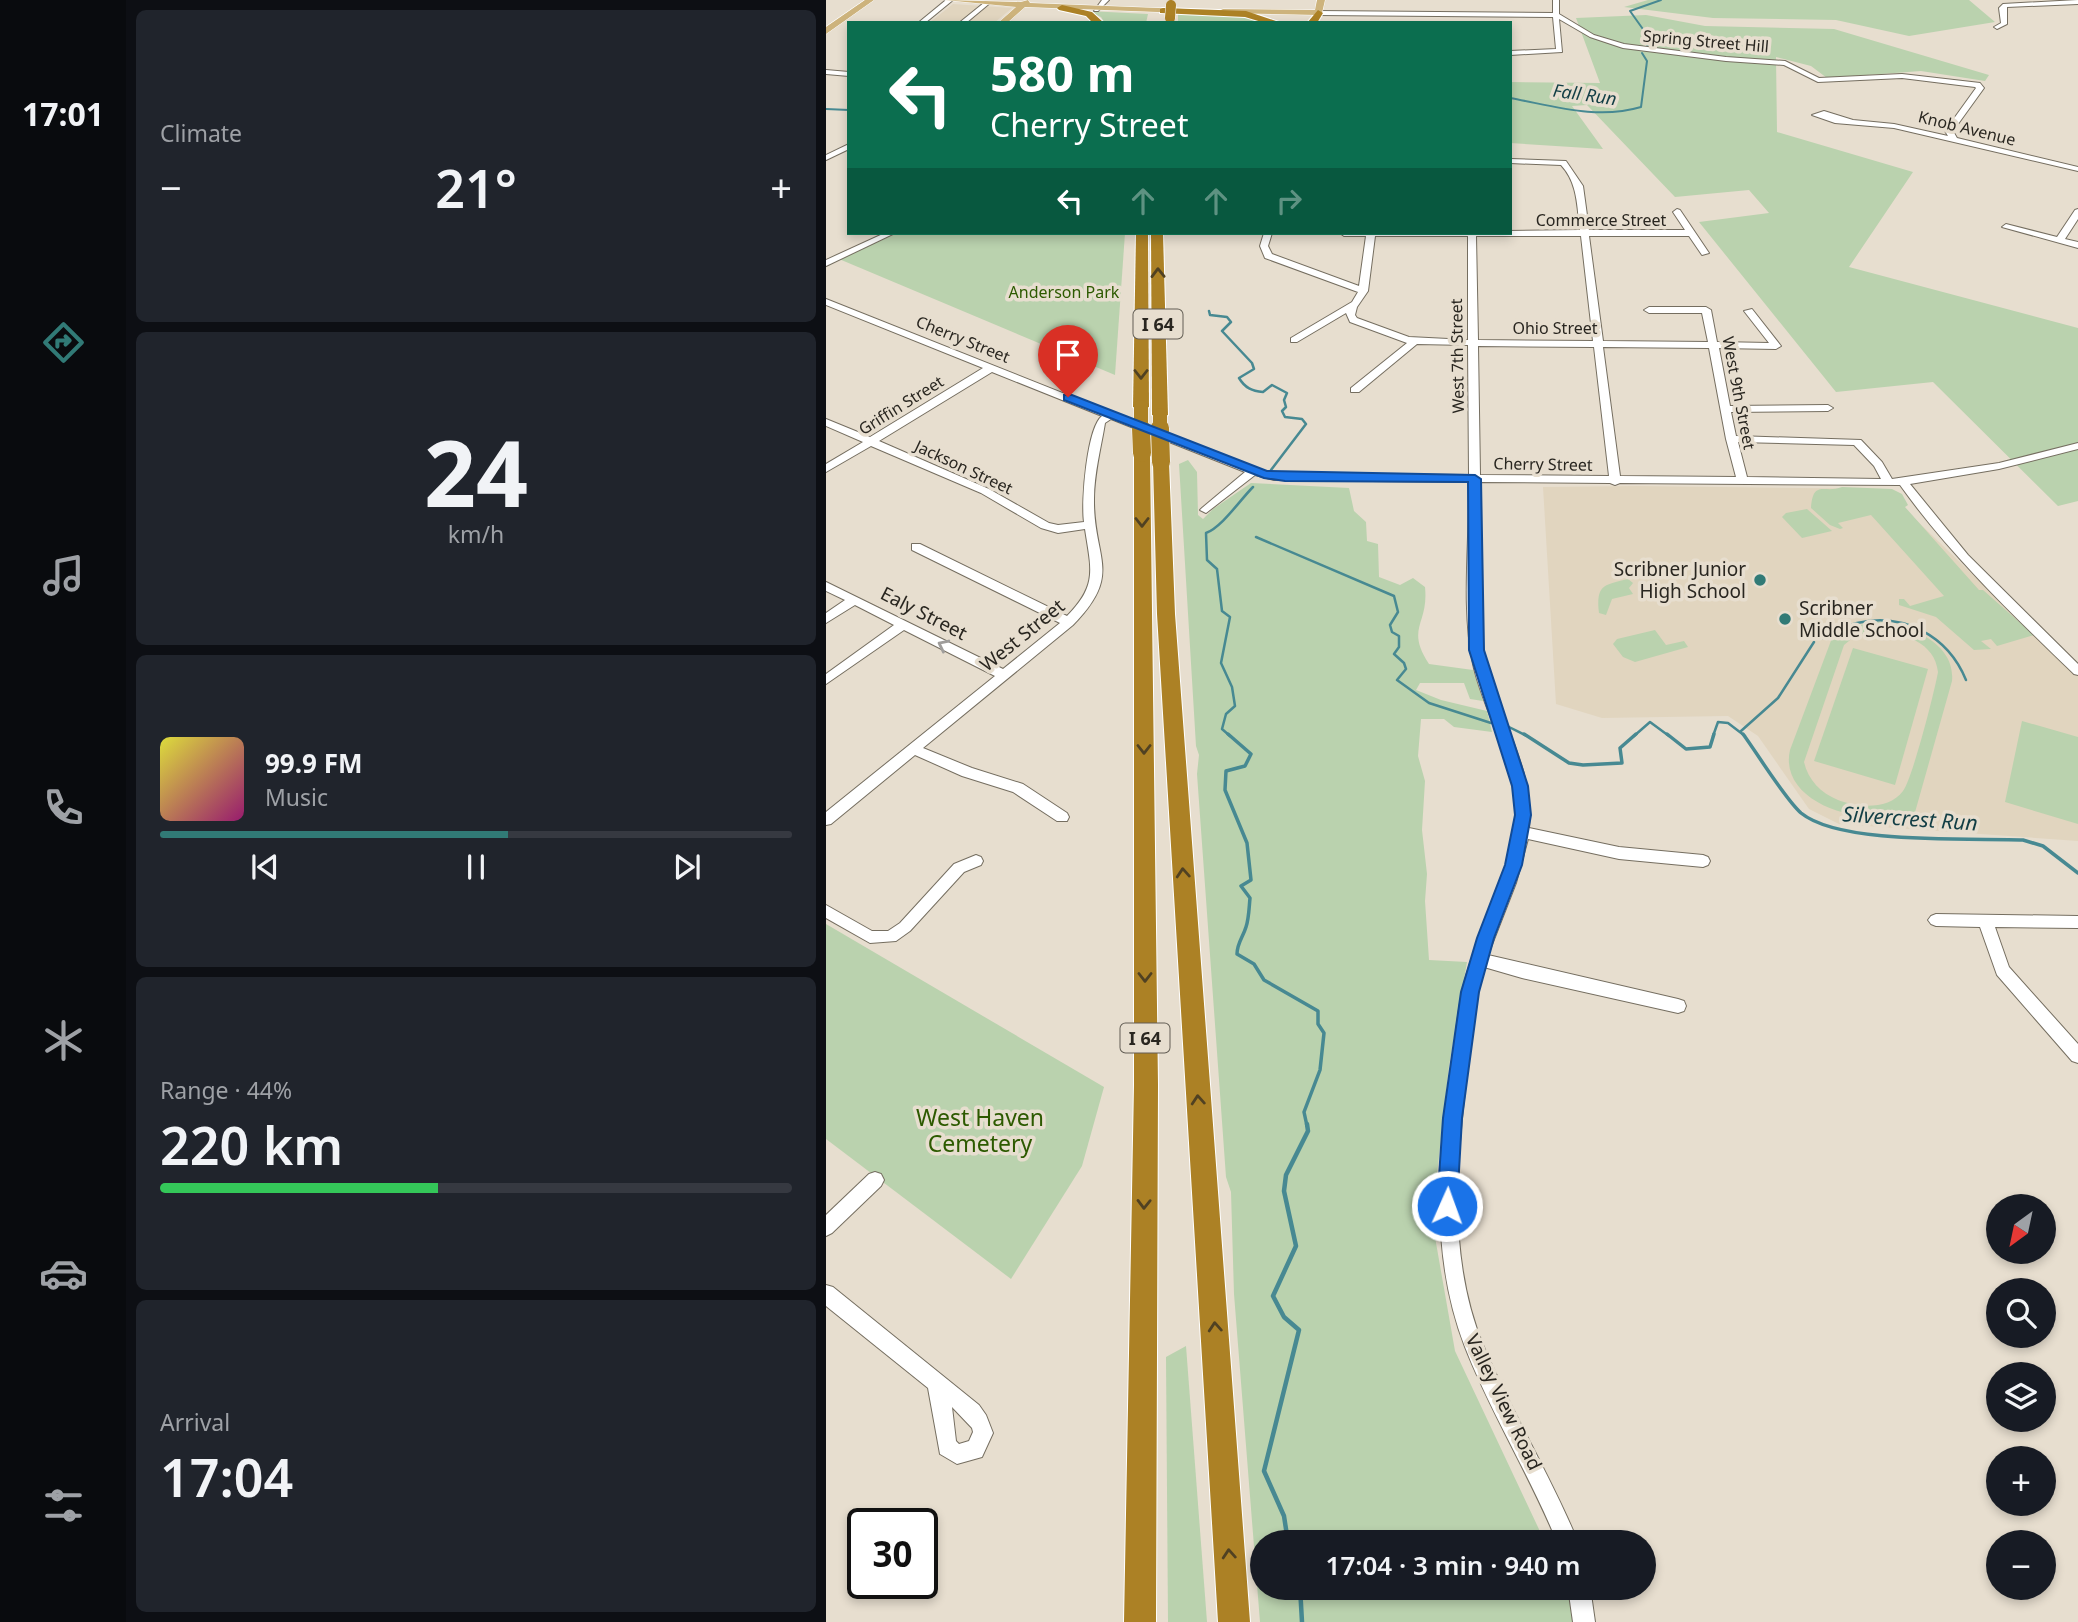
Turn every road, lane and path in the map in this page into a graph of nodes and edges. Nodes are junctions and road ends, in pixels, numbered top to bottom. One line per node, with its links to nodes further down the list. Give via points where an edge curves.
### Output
1 (870, 0): 30 (main road)
2 (950, 0): 9 (main road); 20 (street)
3 (1106, 0): 13 (street)
4 (1321, 0): 15 (main road)
5 (1396, 0): 16 (street)
6 (1556, 0): 19 (street)
7 (2078, 1): 29 (street, via 2005,5 2004,24)
8 (1244, 2): 14 (main road)
9 (986, 3): 10 (main road); 21 (street)
10 (1026, 3): 12 (main road); 22 (main road)
11 (1471, 3): 18 (street)
12 (1062, 8): 13 (main road); 23 (highway, via 1089,14)
13 (1096, 10): 17 (main road)
14 (1254, 11): 15 (main road); 17 (main road); 25 (highway)
15 (1318, 13): 16 (street); 26 (highway)
16 (1395, 13): 18 (street); 27 (street)
17 (1164, 14): 24 (highway, via 1246,14)
18 (1471, 14): 19 (street); 28 (street)
19 (1557, 15): 32 (street, via 1560,51); 36 (street, Spring Street Hill, via 1592,36 1623,46 1785,62 1818,80 1902,76 1979,87 1949,131)
20 (924, 21)
21 (964, 21)
22 (1004, 21)
23 (1097, 21)
24 (1270, 21)
25 (1278, 21)
26 (1313, 21)
27 (1393, 21)
28 (1471, 21)
29 (1997, 27)
30 (826, 32): 31 (main road)
31 (845, 33)
32 (1512, 53)
33 (826, 72): 34 (street)
34 (847, 74)
35 (1849, 120): 36 (street, Knob Avenue)
36 (1953, 138): 40 (street, Knob Avenue)
37 (847, 147): 38 (street)
38 (826, 158)
39 (1512, 162): 52 (street, via 1567,166 1579,186)
40 (2078, 169)
41 (1677, 212): 44 (street)
42 (2077, 215): 53 (street)
43 (2006, 227): 53 (street)
44 (1689, 233): 52 (street, Commerce Street); 55 (street)
45 (1512, 234): 52 (street, Commerce Street)
46 (887, 235): 56 (street)
47 (1142, 235): 76 (highway, I 64, one-way to 76, bridge, via 1141,407)
48 (1157, 235): 76 (highway, I 64, one-way to 48, bridge, via 1160,415)
49 (1267, 235): 57 (street, via 1264,246 1270,257)
50 (1371, 235): 57 (street)
51 (1472, 235): 64 (street, West 7th Street)
52 (1584, 235): 65 (street)
53 (2060, 240): 54 (street)
54 (2078, 245)
55 (1705, 253)
56 (826, 262)
57 (1363, 291): 59 (street)
58 (826, 302): 67 (street, Cherry Street)
59 (1352, 307): 62 (street); 63 (street, Ohio Street, via 1353,320)
60 (1649, 310): 66 (street, West 9th Street, via 1706,310)
61 (1749, 312): 66 (street, Ohio Street, via 1776,346)
62 (1294, 340)
63 (1414, 342): 64 (street, Ohio Street); 68 (street)
64 (1474, 344): 65 (street, Ohio Street); 79 (street, West 7th Street)
65 (1598, 344): 66 (street, Ohio Street); 81 (street)
66 (1714, 345): 70 (street, West 9th Street)
67 (992, 367): 71 (street, Cherry Street); 74 (street, Griffin Street)
68 (1354, 390)
69 (1828, 408): 70 (street)
70 (1728, 409): 73 (street, West 9th Street)
71 (1111, 415): 78 (street, Cherry Street); 85 (street, West Street, via 1100,422 1088,497)
72 (826, 422): 74 (street, Jackson Street)
73 (1731, 439): 80 (street, West 9th Street); 82 (street, via 1857,442)
74 (870, 442): 77 (street, Griffin Street); 85 (street, Jackson Street, via 985,491 1038,523 1058,528)
75 (2078, 446): 83 (street, Cherry Street, via 2013,463)
76 (1152, 458): 114 (highway, I 64, one-way to 114); 115 (highway, I 64, one-way to 76)
77 (826, 469)
78 (1252, 472): 79 (street, Cherry Street, via 1285,477); 84 (street)
79 (1475, 479): 81 (street, Cherry Street); 98 (street, Valley View Road, via 1476,650 1520,786)
80 (1742, 481): 81 (street, Cherry Street); 82 (street, Cherry Street)
81 (1615, 482)
82 (1889, 482): 83 (street, Cherry Street)
83 (1903, 482): 92 (street, via 1991,588)
84 (1206, 510)
85 (1090, 525): 90 (street, West Street, via 1098,586)
86 (916, 547): 90 (street)
87 (826, 586): 88 (street, Ealy Street)
88 (854, 600): 89 (street); 91 (street, Ealy Street)
89 (826, 618)
90 (1069, 622): 93 (street, West Street)
91 (903, 625): 93 (street, Ealy Street, one-way to 91); 94 (street)
92 (2078, 671)
93 (1004, 675): 95 (street, West Street)
94 (826, 680)
95 (913, 749): 96 (street, via 1018,788); 97 (street, West Street)
96 (1062, 817)
97 (826, 820)
98 (1522, 832): 100 (street, via 1619,853); 105 (street, Valley View Road)
99 (976, 861): 101 (street, via 959,868 891,937 870,937)
100 (1703, 861)
101 (826, 911)
102 (1936, 920): 103 (street)
103 (1985, 920): 104 (street); 107 (street, via 2002,970)
104 (2078, 922)
105 (1480, 959): 106 (street); 112 (street, Valley View Road, via 1470,992 1448,1163 1448,1228 1454,1273 1473,1343)
106 (1678, 1006)
107 (2078, 1056)
108 (875, 1180): 109 (street)
109 (826, 1227)
110 (826, 1294): 111 (street)
111 (935, 1381)
112 (1563, 1530)
113 (1581, 1600): 116 (street)
114 (1140, 1622)
115 (1234, 1622)
116 (1584, 1622)

